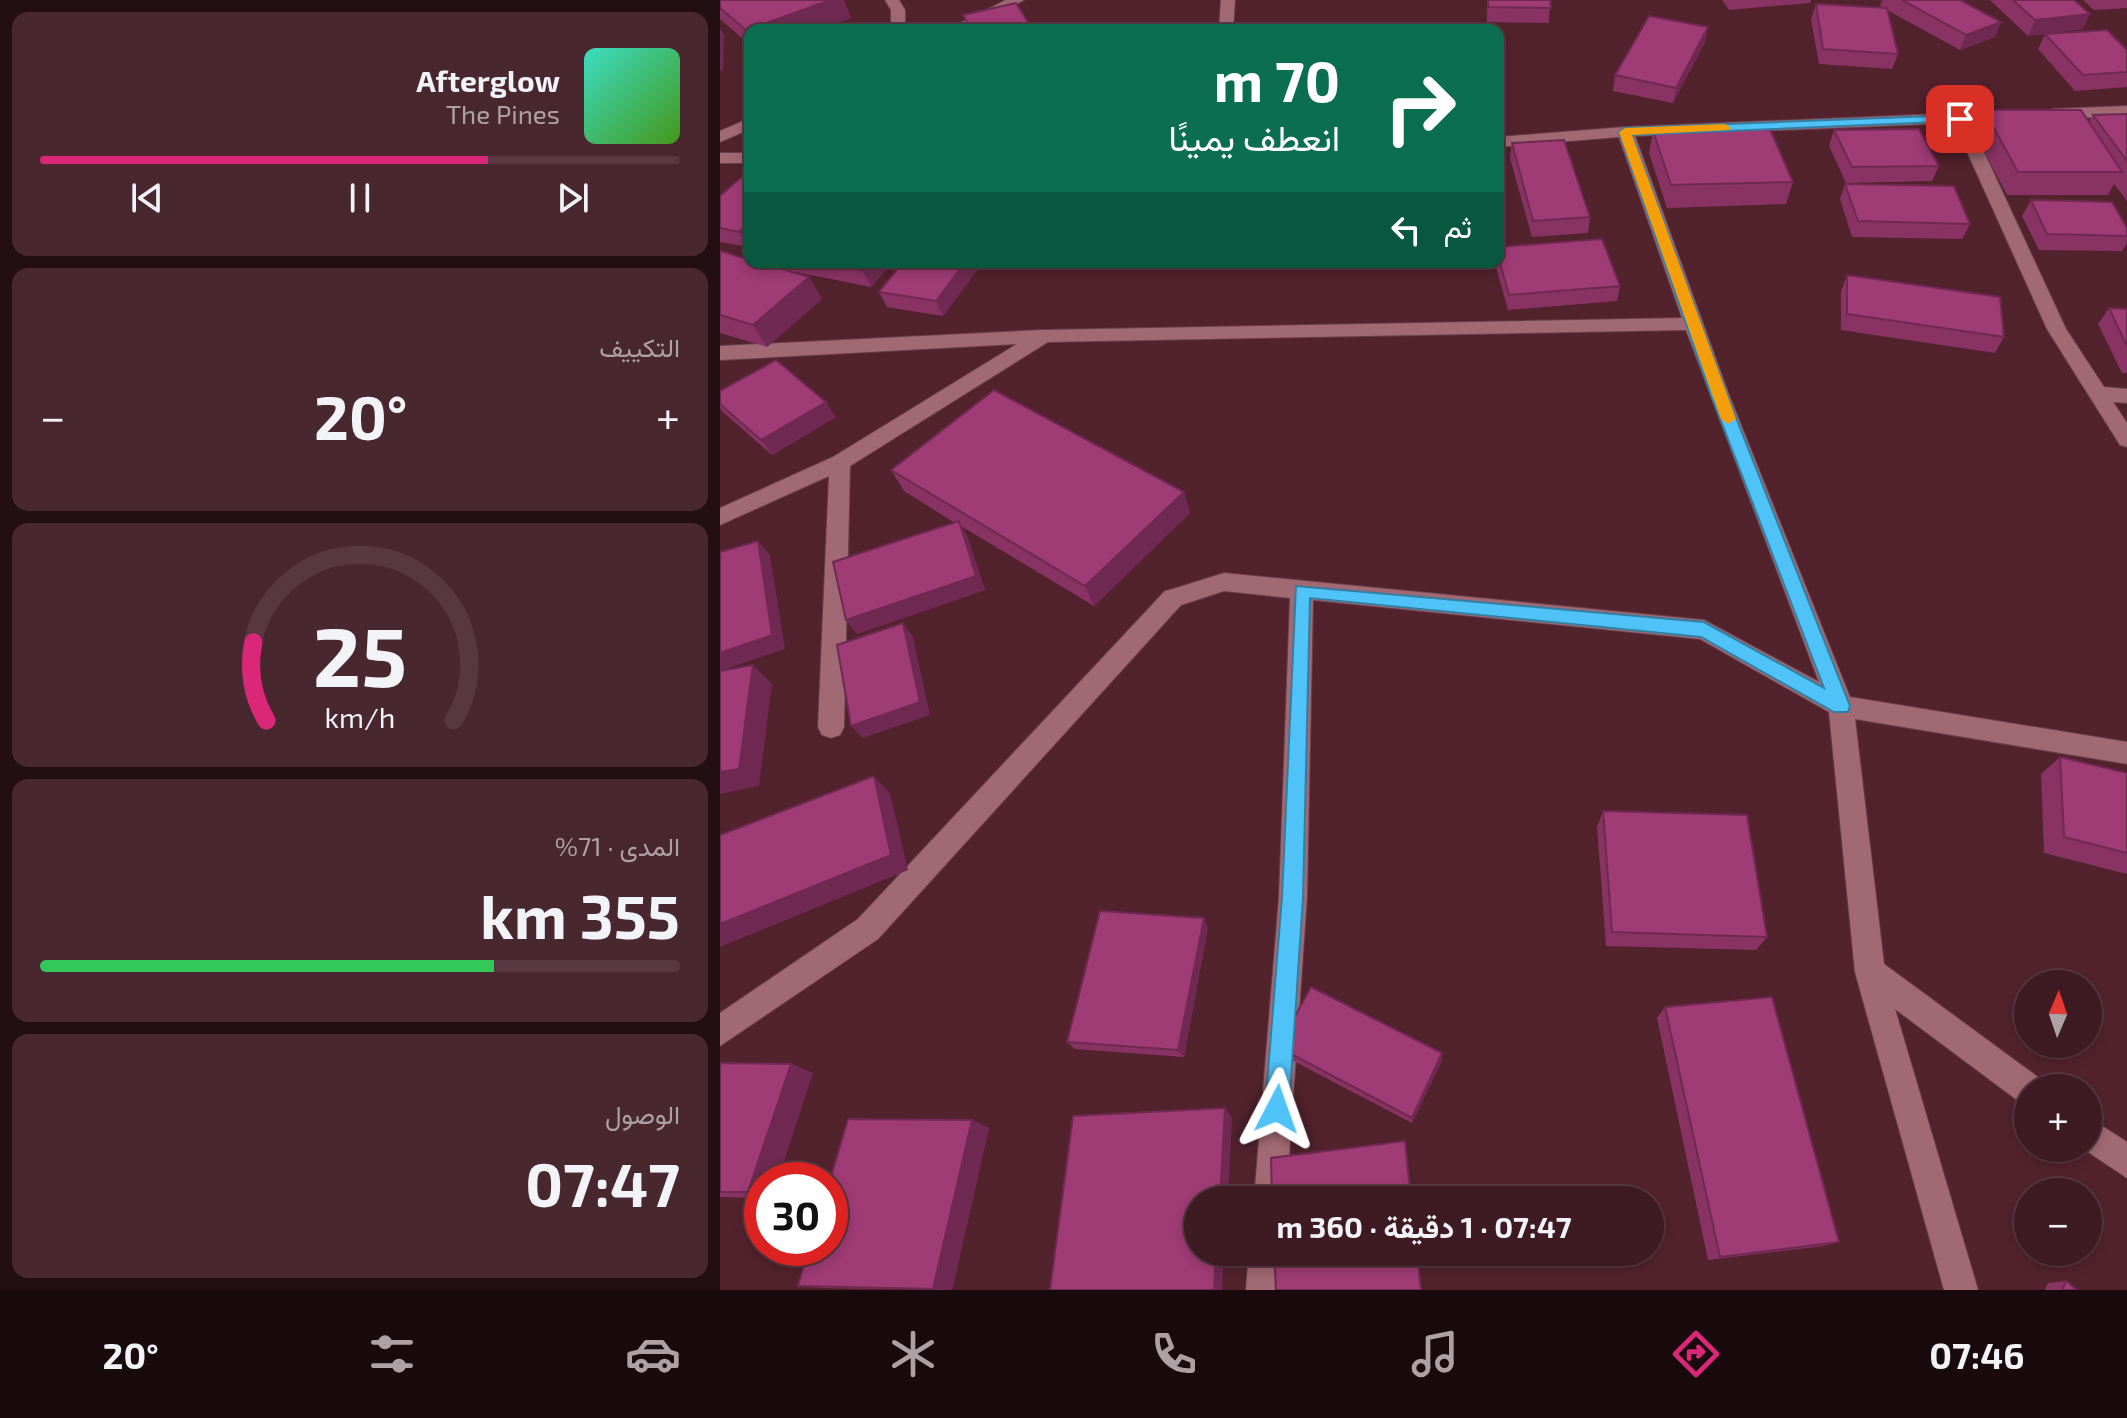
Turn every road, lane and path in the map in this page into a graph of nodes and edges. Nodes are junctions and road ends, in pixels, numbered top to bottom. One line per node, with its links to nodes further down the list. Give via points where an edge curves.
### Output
1 (892, 0): 4 (street)
2 (1017, 0): 5 (street)
3 (1228, 0): 6 (street)
4 (898, 24)
5 (968, 24)
6 (1226, 24)
7 (2127, 111): 8 (street)
8 (1960, 119): 10 (street); 18 (street, via 2057,329)
9 (744, 126): 11 (street)
10 (1625, 132): 12 (street); 15 (street)
11 (720, 137)
12 (1504, 142)
13 (720, 158): 14 (street)
14 (744, 158)
15 (1695, 324): 16 (street); 24 (street)
16 (1043, 336): 17 (street); 21 (street)
17 (720, 353)
18 (2098, 394): 19 (street); 20 (street)
19 (2127, 396)
20 (2127, 440)
21 (840, 462): 22 (street); 25 (street)
22 (720, 517)
23 (1302, 591): 24 (street, via 1704,630); 28 (street, via 1224,582 1173,598 868,929); 32 (street, via 1293,897)
24 (1841, 706): 26 (street); 27 (street)
25 (831, 727)
26 (2127, 753)
27 (1870, 972): 29 (street); 35 (street)
28 (720, 1031)
29 (2014, 1079)
30 (2102, 1143): 31 (street)
31 (2127, 1162)
32 (1271, 1186)
33 (1265, 1266): 34 (street)
34 (1263, 1290)
35 (1961, 1290)

